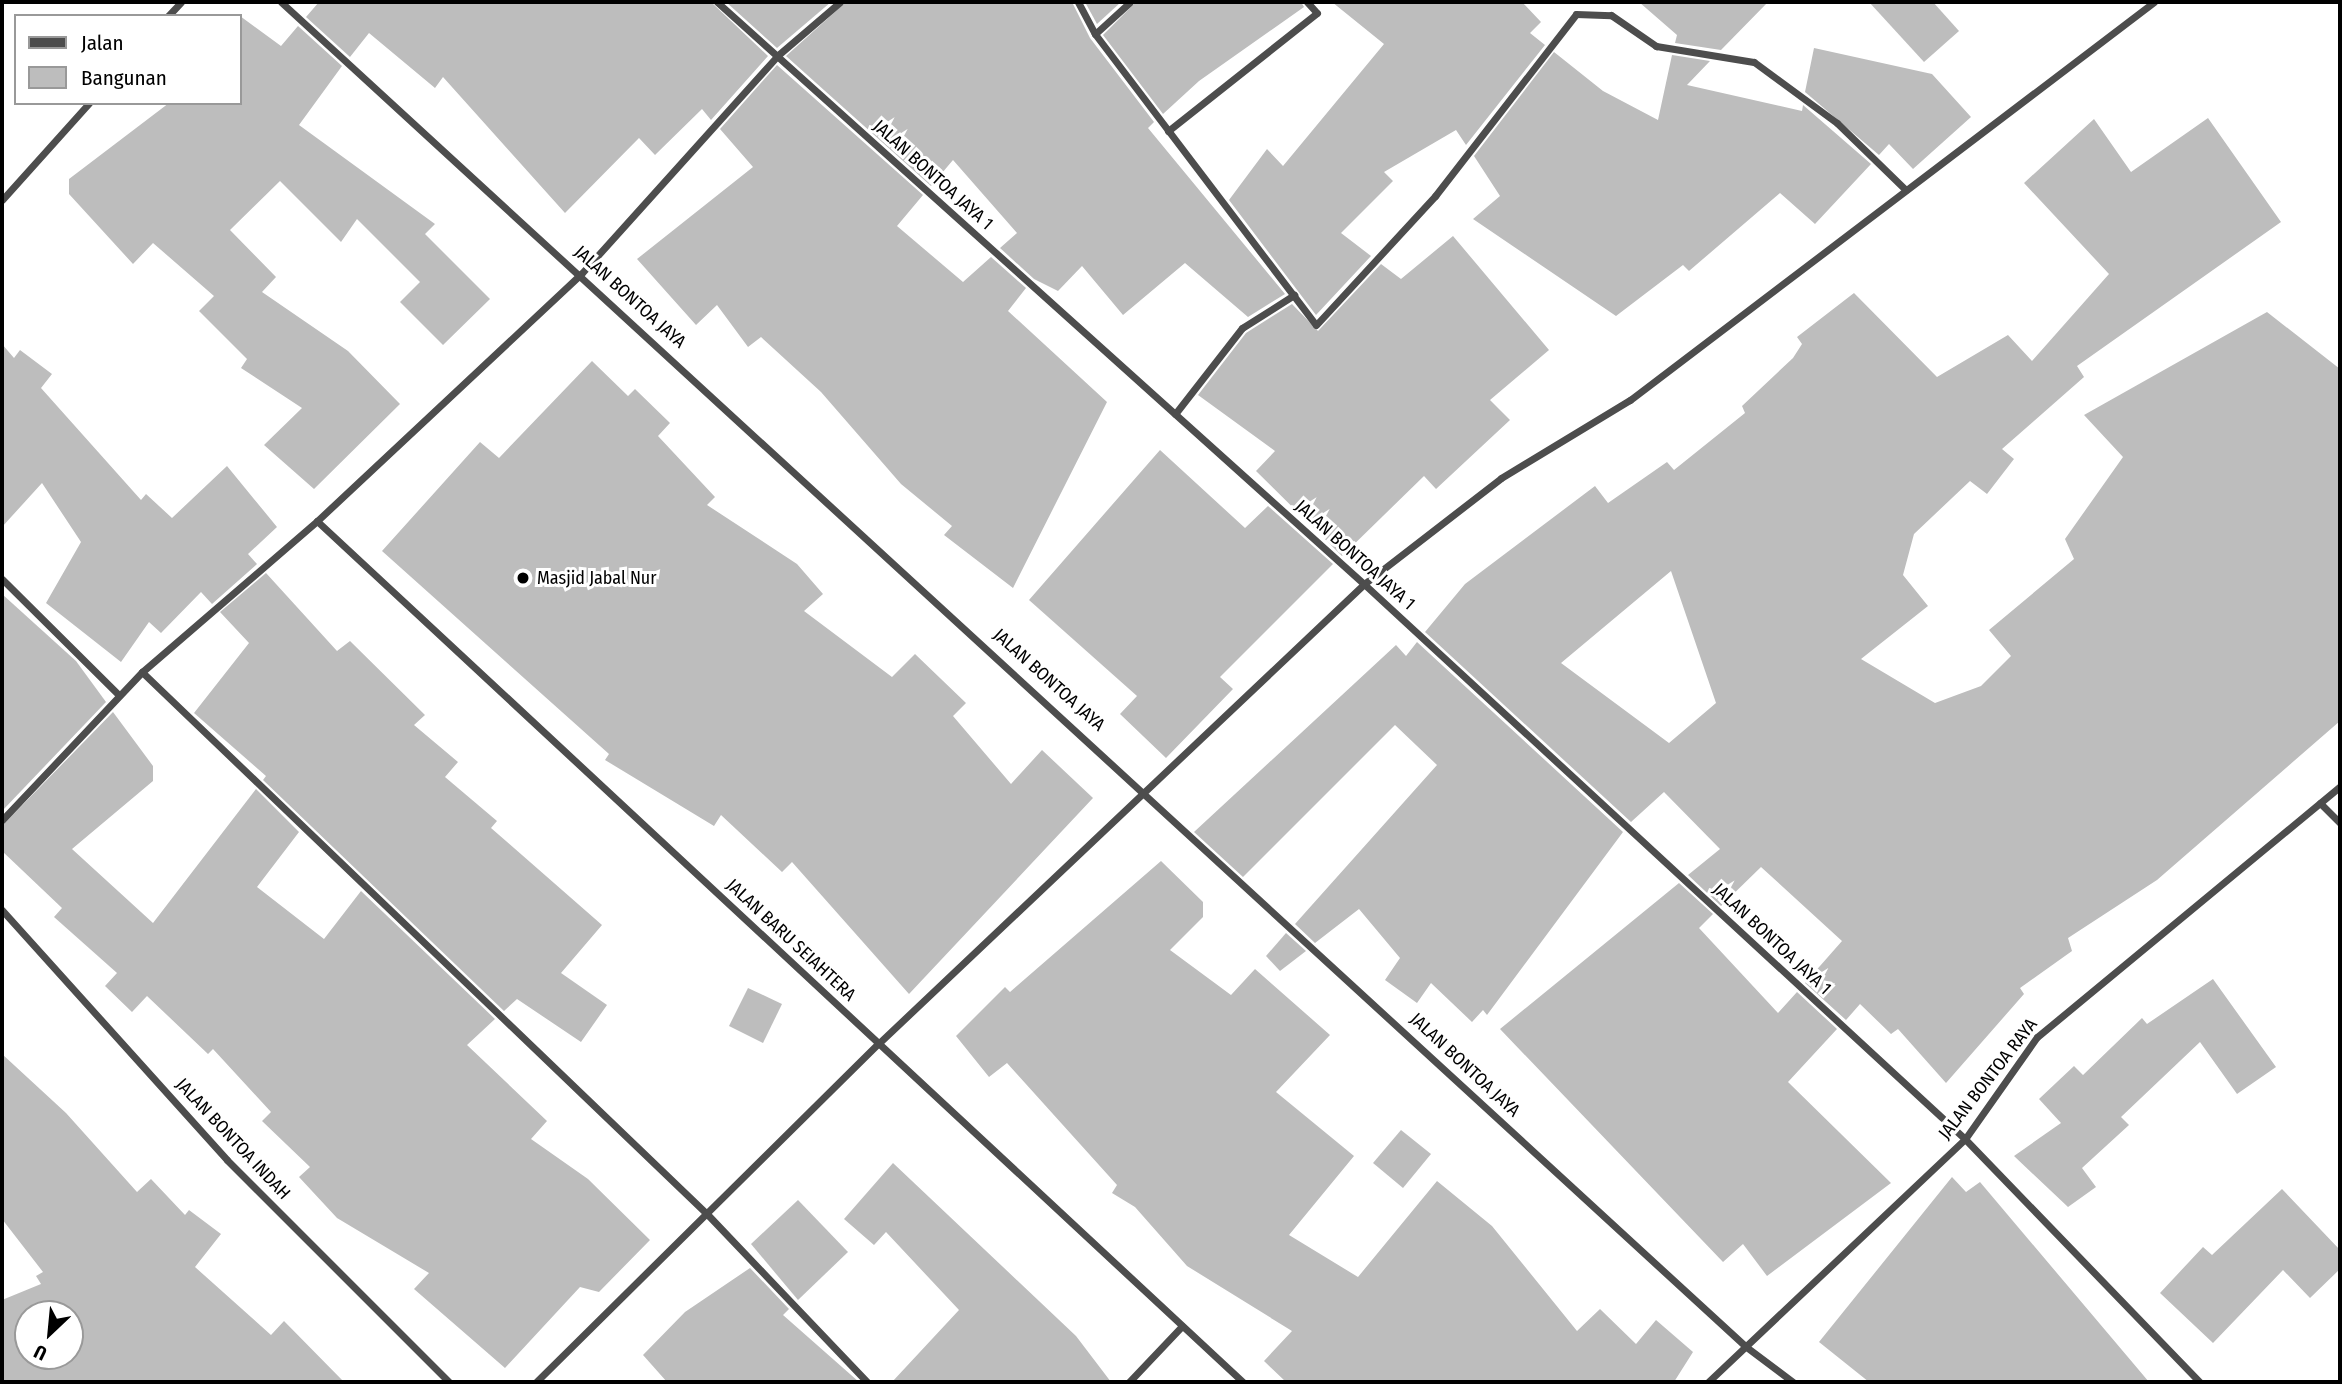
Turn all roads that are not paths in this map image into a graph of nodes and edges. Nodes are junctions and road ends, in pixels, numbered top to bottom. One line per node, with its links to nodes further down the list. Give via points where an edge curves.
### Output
1 (281, 2): 14 (street, JALAN BONTOA JAYA)
2 (717, 2): 9 (street, JALAN BONTOA JAYA 1)
3 (840, 2): 9 (street)
4 (1077, 2): 8 (street)
5 (1130, 2): 8 (street)
6 (1307, 2): 11 (street, via 1317,13)
7 (2154, 2): 12 (street)
8 (1095, 34): 11 (street)
9 (777, 56): 14 (street); 16 (street, JALAN BONTOA JAYA 1)
10 (87, 105): 13 (street)
11 (1168, 131): 15 (street)
12 (1906, 190): 15 (street, via 1837,123 1754,62 1656,46 1611,15 1576,14 1435,196 1317,325); 19 (street, via 1630,400 1501,478)
13 (2, 200)
14 (582, 274): 17 (street); 23 (street, JALAN BONTOA JAYA)
15 (1293, 295): 16 (street, via 1242,328)
16 (1175, 414): 19 (street, JALAN BONTOA JAYA 1)
17 (317, 522): 20 (street); 28 (street, JALAN BARU SEIAHTERA)
18 (2, 579): 21 (street)
19 (1364, 584): 23 (street); 29 (street, JALAN BONTOA JAYA 1)
20 (142, 672): 21 (street); 30 (street)
21 (119, 695): 25 (street)
22 (2340, 786): 24 (street, JALAN BONTOA RAYA)
23 (1148, 792): 28 (street); 32 (street, JALAN BONTOA JAYA)
24 (2320, 803): 26 (street); 29 (street, JALAN BONTOA RAYA, via 2038,1037)
25 (2, 820)
26 (2340, 823)
27 (2, 910): 33 (street, JALAN BONTOA INDAH, via 227,1160)
28 (879, 1043): 30 (street); 31 (street, JALAN BARU SEIAHTERA)
29 (1965, 1139): 32 (street, JALAN BONTOA RAYA); 40 (street, JALAN BONTOA JAYA 1)
30 (708, 1215): 34 (street); 35 (street)
31 (1182, 1326): 36 (street); 37 (street, JALAN BARU SEIAHTERA)
32 (1745, 1346): 38 (street, JALAN BONTOA RAYA); 39 (street, JALAN BONTOA JAYA)
33 (449, 1382)
34 (536, 1382)
35 (867, 1382)
36 (1129, 1382)
37 (1242, 1382)
38 (1709, 1382)
39 (1793, 1382)
40 (2200, 1382)

